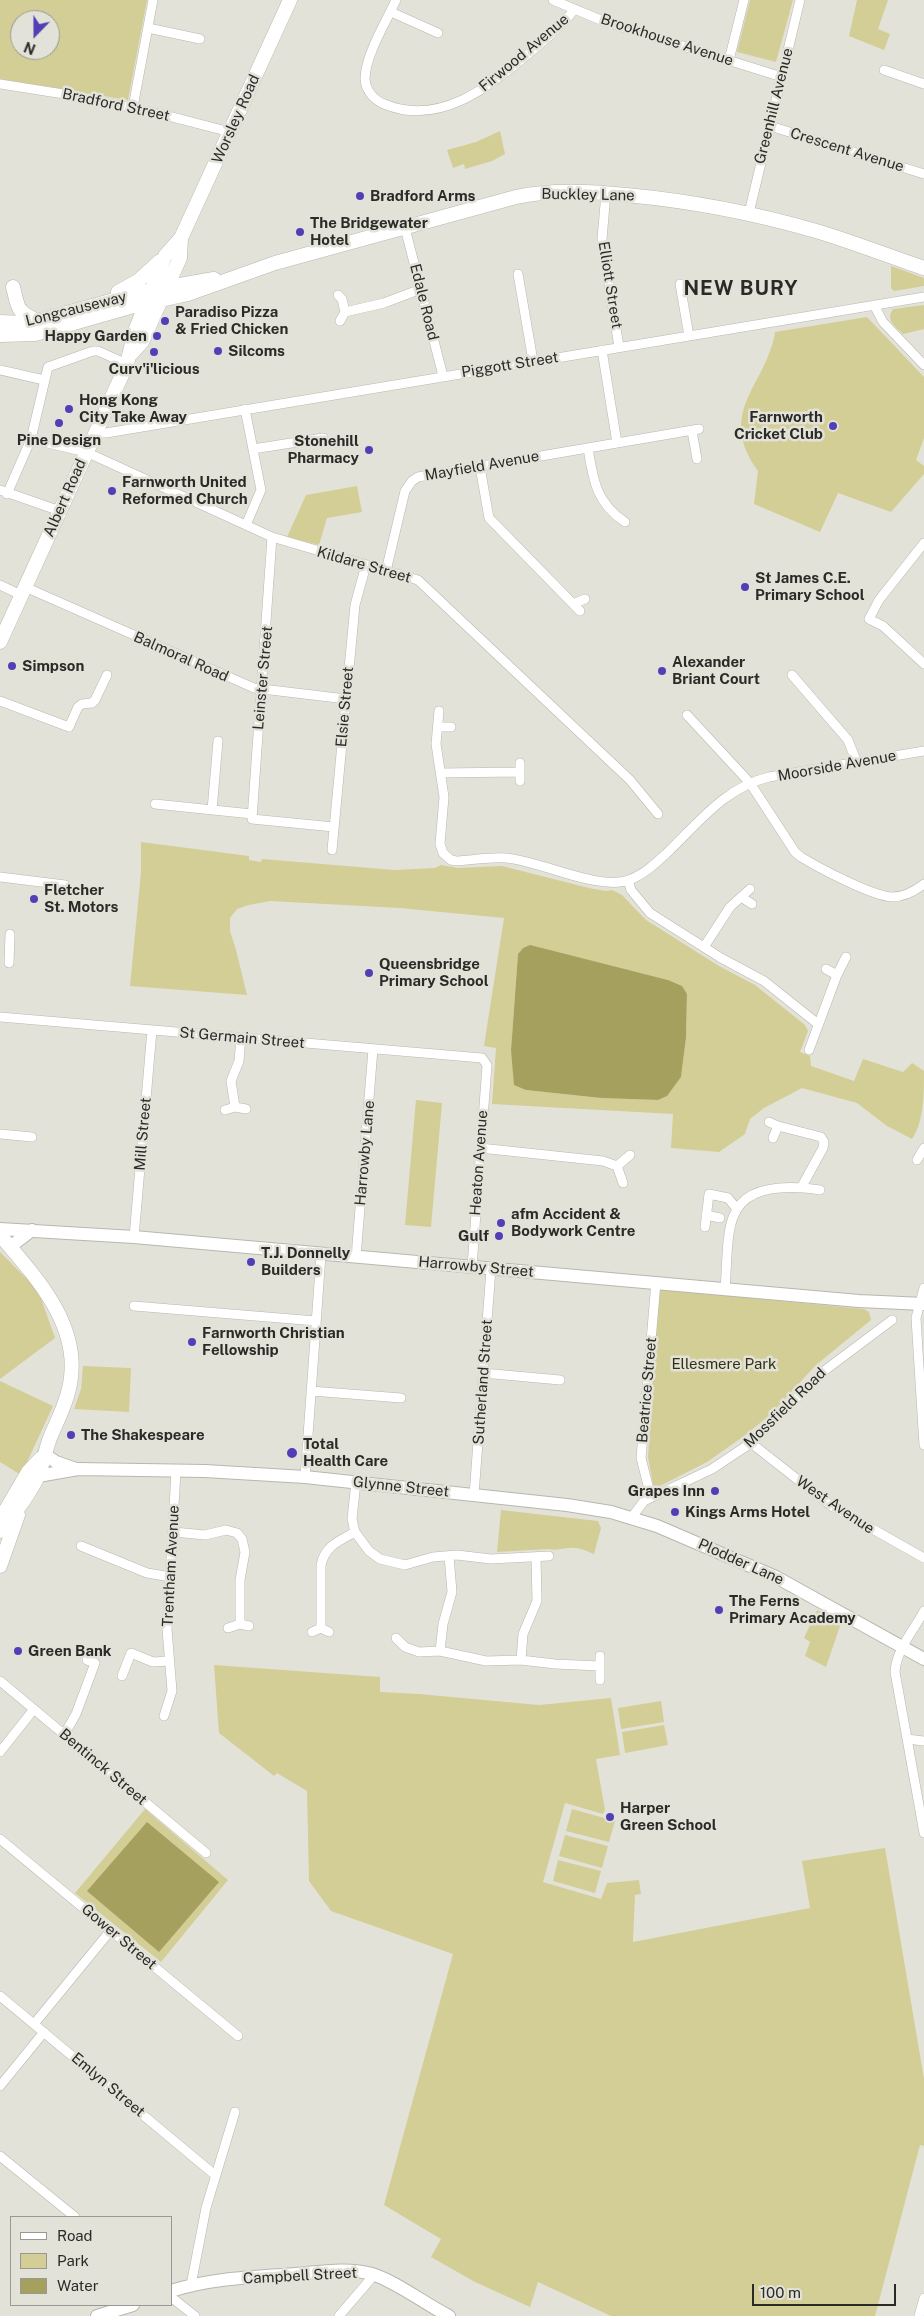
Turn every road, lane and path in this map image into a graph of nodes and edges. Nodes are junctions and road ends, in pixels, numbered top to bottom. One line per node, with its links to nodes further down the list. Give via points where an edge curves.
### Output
1 (153, 0): 9 (street)
2 (290, 0): 19 (main road, Worsley Road)
3 (396, 0): 8 (street, Firwood Avenue)
4 (553, 0): 7 (street, Brookhouse Avenue)
5 (744, 0): 12 (street)
6 (800, 0): 14 (street, Greenhill Avenue)
7 (575, 9): 8 (street, Firwood Avenue, via 561,26 481,91 454,104 428,110 390,107 374,98 366,85 368,63); 12 (street, Brookhouse Avenue)
8 (391, 12): 10 (street)
9 (148, 28): 11 (street); 17 (street)
10 (438, 33)
11 (200, 39)
12 (729, 60): 14 (street, Brookhouse Avenue)
13 (884, 70): 15 (street)
14 (782, 77): 18 (street, Greenhill Avenue)
15 (924, 83)
16 (0, 84): 17 (street, Bradford Street)
17 (134, 107): 19 (street, Bradford Street)
18 (770, 126): 20 (street, Crescent Avenue); 22 (street, Greenhill Avenue)
19 (230, 132): 24 (main road, Worsley Road)
20 (924, 174)
21 (606, 193): 22 (main road, Buckley Lane); 23 (main road, Buckley Lane, via 526,195); 42 (street, Elliott Street, via 602,239)
22 (749, 213): 26 (main road, Buckley Lane, via 817,231)
23 (405, 228): 30 (street, Edale Road); 31 (main road, Buckley Lane, via 279,262 224,280 213,287)
24 (181, 238): 25 (main road, Worsley Road); 31 (main road, Worsley Road, via 180,258)
25 (165, 256): 35 (main road, Worsley Road); 36 (main road, via 134,284)
26 (924, 268)
27 (518, 274): 45 (street)
28 (680, 284): 41 (street)
29 (13, 286): 38 (main road, via 17,308)
30 (421, 289): 37 (street, via 384,303); 48 (street, Edale Road)
31 (164, 294): 35 (main road, Buckley Lane); 35 (main road, Albert Road)
32 (338, 295): 37 (street)
33 (924, 297): 34 (street, Piggott Street)
34 (874, 305): 41 (street, Piggott Street); 46 (street, via 883,322)
35 (144, 307): 36 (main road, Longcauseway); 36 (main road, via 118,305); 40 (main road, Longcauseway, via 35,334); 44 (main road, Albert Road)
36 (81, 309): 38 (main road, Longcauseway)
37 (345, 312): 39 (street)
38 (37, 321): 40 (main road, Longcauseway)
39 (340, 321)
40 (0, 327)
41 (689, 336): 42 (street, Piggott Street)
42 (619, 347): 43 (street, Piggott Street)
43 (602, 350): 45 (street, Piggott Street); 54 (street)
44 (128, 359): 49 (street, via 93,351 50,366); 51 (main road, Albert Road)
45 (533, 361): 48 (street, Piggott Street)
46 (924, 365)
47 (0, 370): 49 (street)
48 (443, 376): 50 (street, Piggott Street)
49 (44, 380): 53 (street)
50 (245, 409): 51 (street, Piggott Street); 56 (street)
51 (95, 433): 57 (main road, Albert Road)
52 (323, 438): 56 (street, via 291,448)
53 (31, 439): 57 (street, Kildare Street); 60 (street)
54 (617, 443): 55 (street, Mayfield Avenue); 58 (street, Mayfield Avenue, via 695,430)
55 (588, 448): 59 (street, Mayfield Avenue); 62 (street, via 596,490)
56 (253, 449): 63 (street, via 261,490)
57 (86, 452): 61 (main road, Albert Road); 63 (street, Kildare Street)
58 (697, 459)
59 (480, 466): 67 (street, Mayfield Avenue, via 412,480 405,491); 71 (street, via 489,518)
60 (3, 492): 61 (street)
61 (60, 511): 69 (main road, Albert Road)
62 (624, 522)
63 (246, 525): 64 (street, Kildare Street)
64 (272, 537): 66 (street, Kildare Street); 77 (street, Leinster Street)
65 (924, 543): 74 (street, via 878,600 869,619)
66 (366, 565): 67 (street, Kildare Street); 78 (street, Elsie Street, via 355,605)
67 (386, 571): 92 (street, Kildare Street, via 410,577 428,588 630,780)
68 (0, 585): 69 (street, Balmoral Road)
69 (23, 591): 73 (main road, Albert Road); 77 (street, Balmoral Road)
70 (584, 599): 71 (street)
71 (573, 604): 72 (street)
72 (580, 611)
73 (0, 642)
74 (924, 664)
75 (107, 675): 79 (street, via 95,700 92,704 78,707 69,727)
76 (792, 675): 86 (street, via 848,740)
77 (262, 690): 78 (street, Balmoral Road); 93 (street, Leinster Street)
78 (346, 699): 94 (street, Elsie Street)
79 (0, 701)
80 (439, 712): 82 (street)
81 (687, 715): 89 (street)
82 (438, 727): 83 (street); 88 (street, via 437,760)
83 (451, 728)
84 (218, 741): 91 (street)
85 (924, 751): 86 (street, Moorside Avenue)
86 (857, 763): 89 (street, Moorside Avenue)
87 (520, 772): 88 (street)
88 (441, 773): 97 (street, via 444,797 441,848 451,860 506,858 594,881)
89 (750, 782): 97 (street, via 712,808 653,865); 98 (street, via 795,852 808,861 882,895 901,896)
90 (155, 804): 91 (street)
91 (212, 810): 93 (street)
92 (658, 814)
93 (252, 816): 94 (street)
94 (334, 827): 95 (street, Elsie Street)
95 (332, 850)
96 (0, 877): 99 (street)
97 (628, 880): 104 (street, via 631,890 650,913)
98 (924, 884)
99 (65, 885)
100 (750, 888): 101 (street)
101 (741, 897): 102 (street); 104 (street, via 723,916)
102 (752, 904)
103 (10, 934): 105 (street)
104 (704, 947): 111 (street, via 764,981)
105 (5, 949): 107 (street)
106 (846, 957): 109 (street)
107 (9, 963)
108 (826, 969): 109 (street)
109 (837, 975): 111 (street)
110 (0, 1018): 112 (street, St Germain Street)
111 (818, 1024): 115 (street)
112 (152, 1030): 113 (street, St Germain Street); 140 (street, Mill Street)
113 (240, 1038): 114 (street, St Germain Street); 117 (street, via 239,1061 231,1081)
114 (373, 1048): 116 (street, St Germain Street); 143 (street, Harrowby Lane)
115 (809, 1050)
116 (484, 1060): 125 (street, Heaton Avenue, via 487,1065)
117 (235, 1107): 118 (street); 119 (street)
118 (246, 1109)
119 (225, 1110)
120 (0, 1134): 121 (street)
121 (32, 1137)
122 (772, 1138): 131 (street, via 773,1124 818,1136 824,1142 824,1148)
123 (921, 1146): 128 (street)
124 (562, 1147): 127 (street)
125 (480, 1148): 127 (street); 144 (street, Heaton Avenue)
126 (630, 1155): 129 (street)
127 (562, 1157): 129 (street, via 602,1161)
128 (918, 1160)
129 (617, 1166): 130 (street)
130 (623, 1184)
131 (801, 1188): 132 (street); 133 (street, via 760,1192)
132 (820, 1190)
133 (737, 1209): 134 (street, via 728,1198 709,1194); 147 (street, via 731,1226)
134 (706, 1215): 135 (street); 136 (street)
135 (720, 1218)
136 (705, 1227)
137 (0, 1229): 138 (street, Harrowby Street)
138 (32, 1230): 140 (street, Harrowby Street); 141 (street)
139 (0, 1235): 141 (main road)
140 (134, 1237): 142 (street, Harrowby Street)
141 (10, 1247): 162 (main road, via 49,1296 71,1356 71,1379)
142 (321, 1255): 143 (street, Harrowby Street); 152 (street)
143 (356, 1257): 144 (street, Harrowby Street)
144 (472, 1267): 145 (street, Harrowby Street)
145 (491, 1268): 146 (street, Harrowby Street); 153 (street, Sutherland Street)
146 (656, 1282): 147 (street, Harrowby Street); 169 (street, Beatrice Street, via 641,1458)
147 (725, 1288): 149 (street, Harrowby Street, via 859,1301)
148 (924, 1288): 149 (street)
149 (922, 1303): 159 (street, via 916,1318)
150 (134, 1306): 152 (street)
151 (880, 1316): 160 (street, Mossfield Road, via 889,1322 824,1371)
152 (316, 1321): 156 (street)
153 (484, 1373): 154 (street); 168 (street, Sutherland Street)
154 (560, 1380)
155 (389, 1387): 157 (street)
156 (311, 1391): 157 (street); 166 (street)
157 (388, 1397): 158 (street)
158 (401, 1398)
159 (923, 1415): 161 (street)
160 (751, 1443): 169 (street, Mossfield Road, via 712,1470); 180 (street, West Avenue, via 830,1505)
161 (924, 1445)
162 (44, 1454): 163 (street, Glynne Street); 165 (main road); 172 (main road, via 28,1472)
163 (78, 1469): 164 (street, Glynne Street); 165 (street, Glynne Street)
164 (176, 1471): 166 (street, Glynne Street); 174 (street, Trentham Avenue)
165 (38, 1476): 170 (main road)
166 (305, 1477): 167 (street, Glynne Street)
167 (356, 1482): 168 (street, Glynne Street); 175 (street, via 352,1519)
168 (474, 1495): 171 (street, Glynne Street, via 567,1505)
169 (652, 1497): 171 (street, Mossfield Road, via 640,1504)
170 (21, 1505): 173 (main road); 181 (main road)
171 (632, 1518): 187 (street, Plodder Lane, via 696,1541 776,1576)
172 (0, 1520)
173 (0, 1531)
174 (174, 1532): 182 (street, Trentham Avenue); 184 (street, via 205,1535 226,1530 237,1533 242,1539 245,1552 240,1580 244,1625)
175 (355, 1532): 177 (street, via 369,1551 392,1564 405,1565); 185 (street, via 333,1544 323,1556 325,1630)
176 (81, 1546): 182 (street, via 147,1573)
177 (449, 1556): 179 (street, via 491,1559); 188 (street, via 452,1592)
178 (549, 1556): 179 (street)
179 (536, 1557): 193 (street, via 537,1601 523,1634)
180 (924, 1558)
181 (0, 1566)
182 (171, 1577): 192 (street, Trentham Avenue, via 167,1629)
183 (924, 1612): 187 (street)
184 (228, 1628)
185 (312, 1632)
186 (396, 1638): 188 (street, via 403,1652)
187 (902, 1648): 190 (street, Plodder Lane); 201 (street, via 895,1672)
188 (440, 1651): 193 (street, via 486,1661)
189 (600, 1656): 194 (street)
190 (924, 1659)
191 (86, 1660): 200 (street, via 95,1663 76,1714)
192 (169, 1660): 195 (street, via 153,1662 131,1653); 199 (street, Trentham Avenue, via 172,1691)
193 (521, 1660): 194 (street)
194 (600, 1666): 196 (street)
195 (122, 1676)
196 (600, 1680)
197 (0, 1681): 198 (street, Bentinck Street)
198 (34, 1709): 200 (street, Bentinck Street); 203 (street)
199 (164, 1716)
200 (64, 1735): 206 (street, Bentinck Street)
201 (907, 1739): 202 (street); 204 (street)
202 (924, 1741)
203 (0, 1752)
204 (924, 1828)
205 (0, 1839): 207 (street, Gower Street)
206 (206, 1853)
207 (111, 1930): 209 (street); 211 (street, Gower Street)
208 (0, 1996): 209 (street, Emlyn Street)
209 (34, 2024): 210 (street, Emlyn Street)
210 (44, 2032): 212 (street); 215 (street, Emlyn Street)
211 (238, 2036)
212 (0, 2086)
213 (235, 2112): 215 (street)
214 (0, 2156): 216 (street)
215 (215, 2176): 218 (street)
216 (74, 2216)
217 (374, 2275): 218 (street, Campbell Street, via 330,2271); 223 (street, Campbell Street); 227 (street)
218 (191, 2285): 219 (street, Campbell Street)
219 (172, 2291)
220 (172, 2298): 226 (street)
221 (924, 2298): 224 (street)
222 (130, 2306): 225 (street)
223 (435, 2313): 228 (street, Campbell Street)
224 (921, 2314)
225 (97, 2316)
226 (195, 2316)
227 (339, 2316)
228 (449, 2316)

